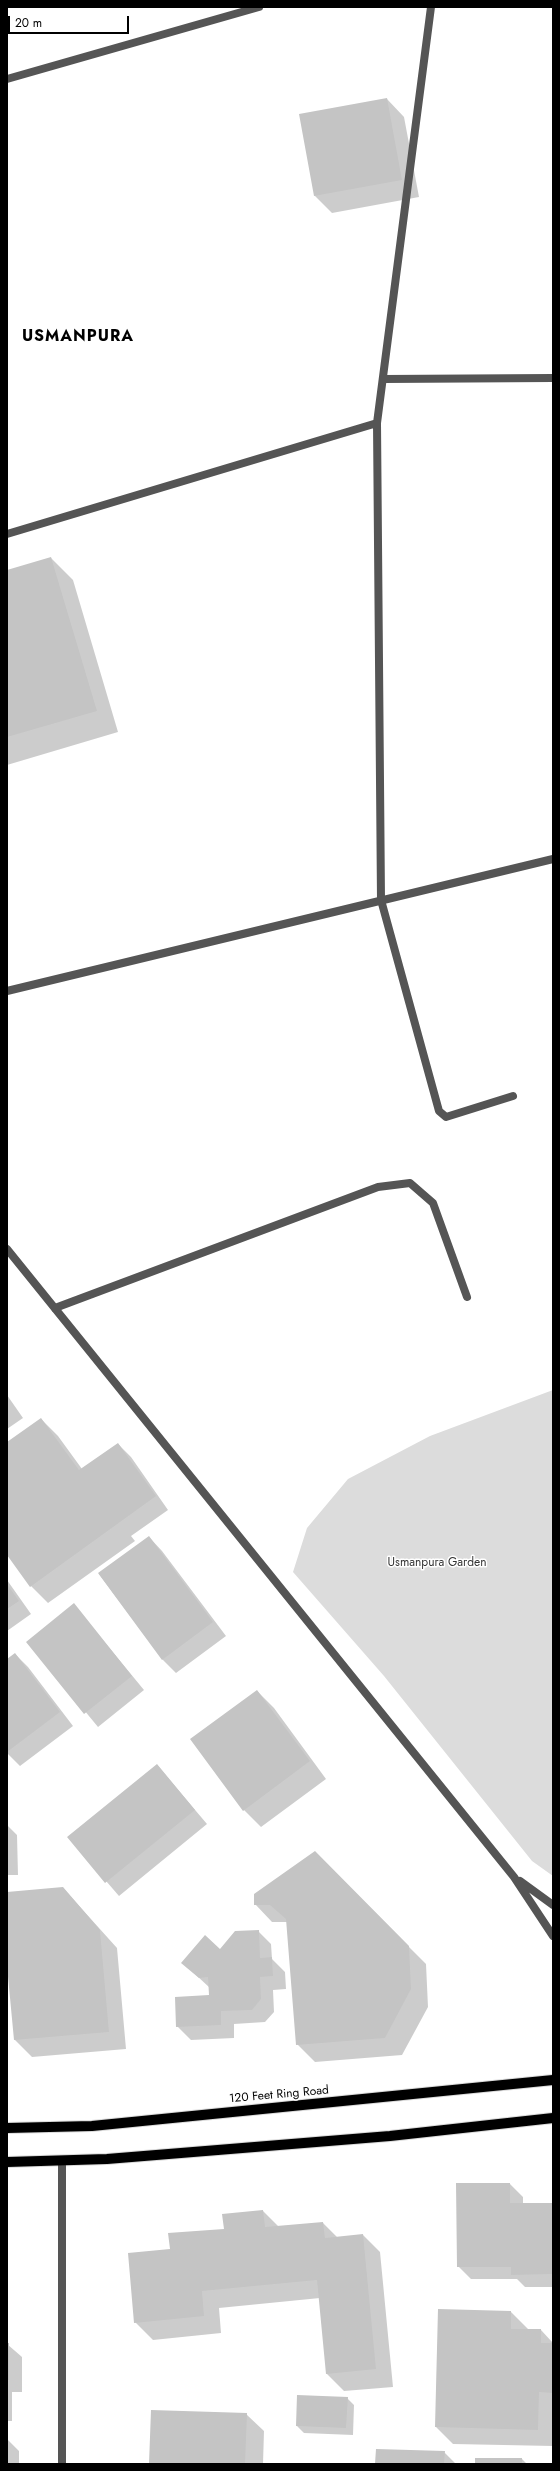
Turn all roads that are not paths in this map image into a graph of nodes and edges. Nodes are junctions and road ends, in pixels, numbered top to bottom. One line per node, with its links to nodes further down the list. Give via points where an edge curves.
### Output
1 (259, 7): 3 (street)
2 (431, 7): 5 (street)
3 (7, 79)
4 (553, 378): 5 (street)
5 (383, 379): 6 (street)
6 (377, 423): 7 (street); 9 (street)
7 (7, 534)
8 (553, 859): 9 (street)
9 (381, 900): 10 (street); 11 (street, via 439,1111 446,1117)
10 (7, 990)
11 (513, 1096)
12 (7, 1249): 14 (street)
13 (467, 1297): 14 (street, via 433,1203 410,1183 378,1187)
14 (55, 1308): 15 (street)
15 (514, 1877): 16 (street); 17 (street)
16 (553, 1905)
17 (553, 1936)
18 (553, 2080): 20 (main road, 120 Feet Ring Road, via 92,2126)
19 (553, 2118): 21 (main road, via 390,2136 107,2159)
20 (7, 2128)
21 (62, 2160): 22 (main road); 23 (street)
22 (7, 2162)
23 (62, 2464)

